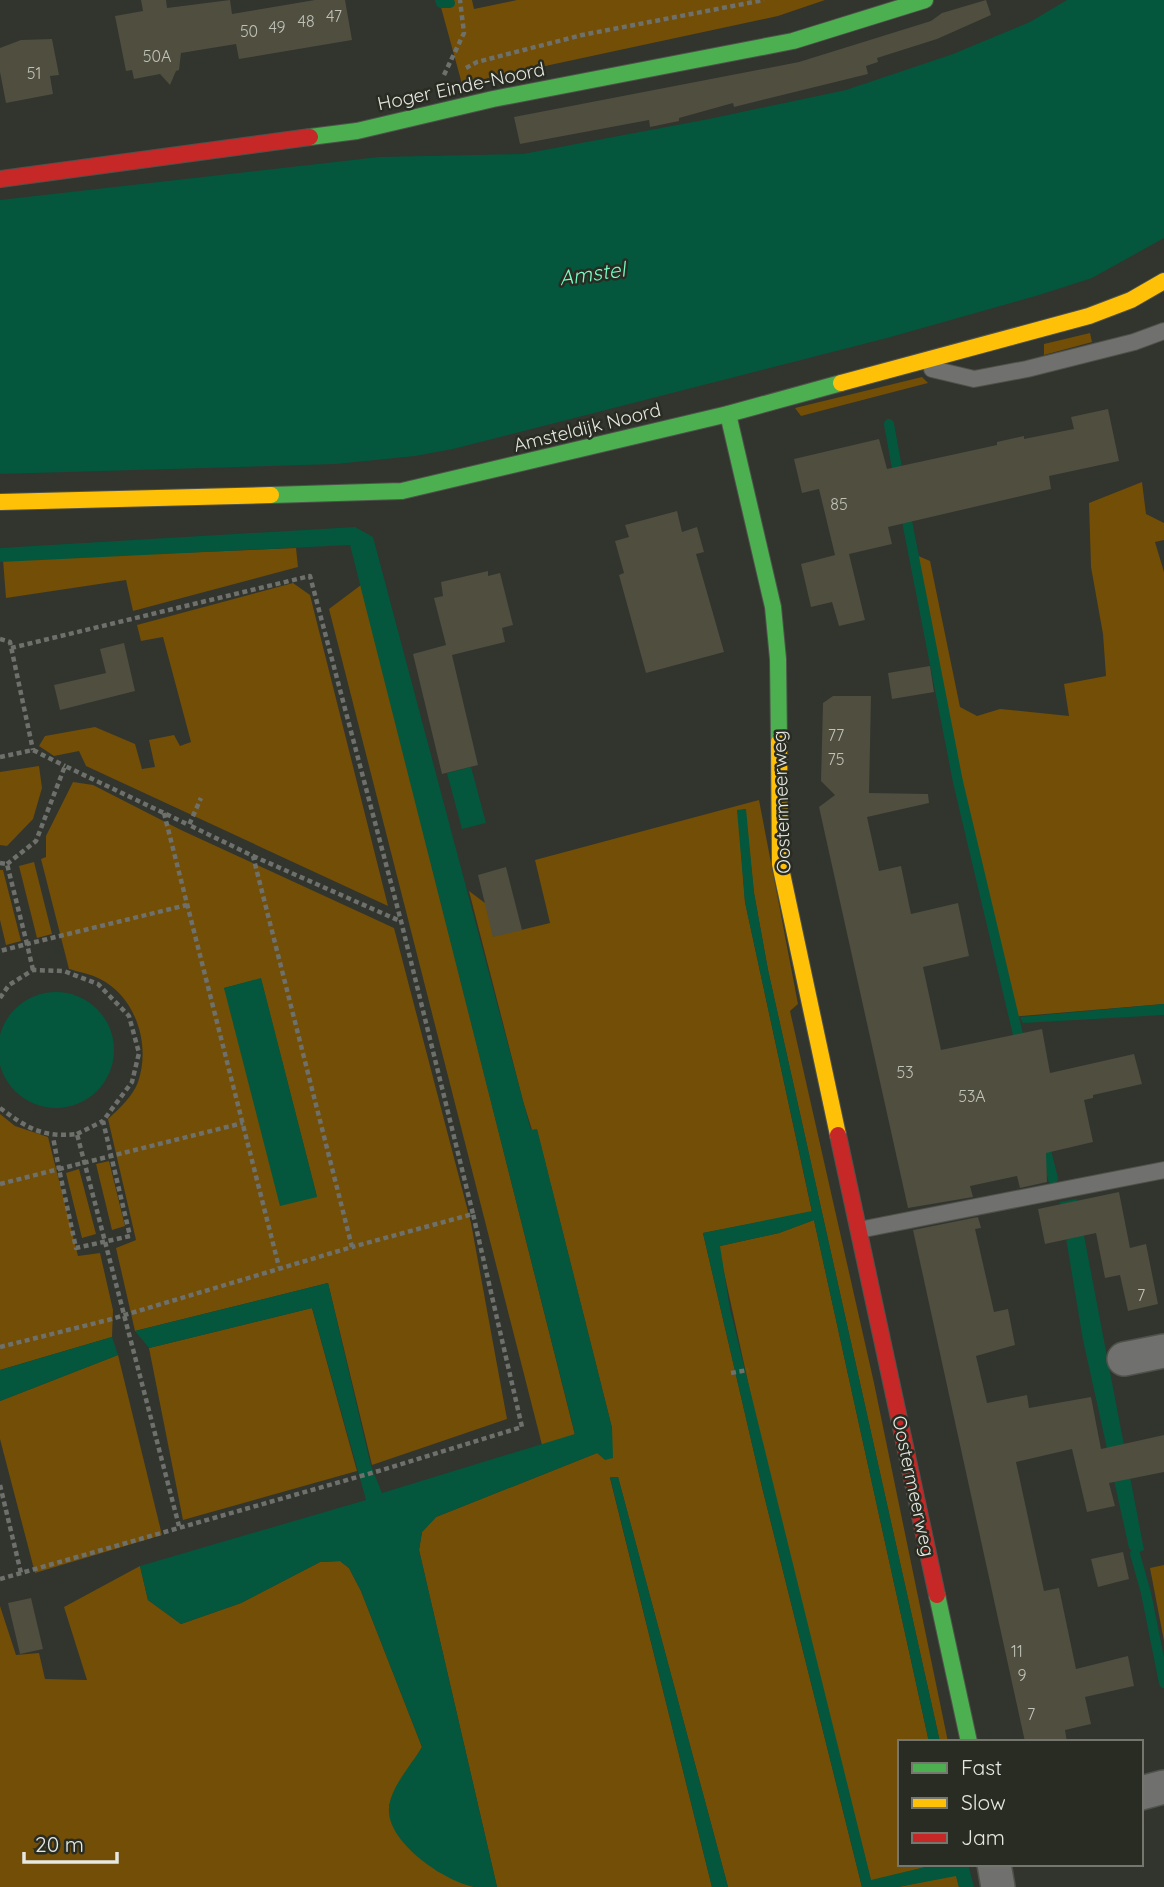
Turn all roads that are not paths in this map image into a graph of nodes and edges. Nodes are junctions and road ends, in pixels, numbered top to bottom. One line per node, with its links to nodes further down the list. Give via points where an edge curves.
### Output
1 (925, 0): 2 (street, Hoger Einde-Noord, via 793,41 493,99 357,131)
2 (0, 179)
3 (1164, 281): 4 (street, Amsteldijk Noord)
4 (1127, 323): 5 (lane); 6 (street, Amsteldijk Noord, via 1089,316); 6 (lane, via 974,379)
5 (1164, 331)
6 (911, 364): 7 (street, Amsteldijk Noord)
7 (728, 414): 8 (street, Amsteldijk Noord, via 402,491); 10 (street, Oostermeerweg, via 773,607 778,659 780,864)
8 (0, 502)
9 (1164, 1170): 10 (lane)
10 (859, 1230): 13 (street, Oostermeerweg)
11 (1164, 1351): 12 (street)
12 (1124, 1359)
13 (969, 1740)
14 (1164, 1787): 15 (street)
15 (1143, 1792)
16 (994, 1866): 17 (street)
17 (998, 1887)

